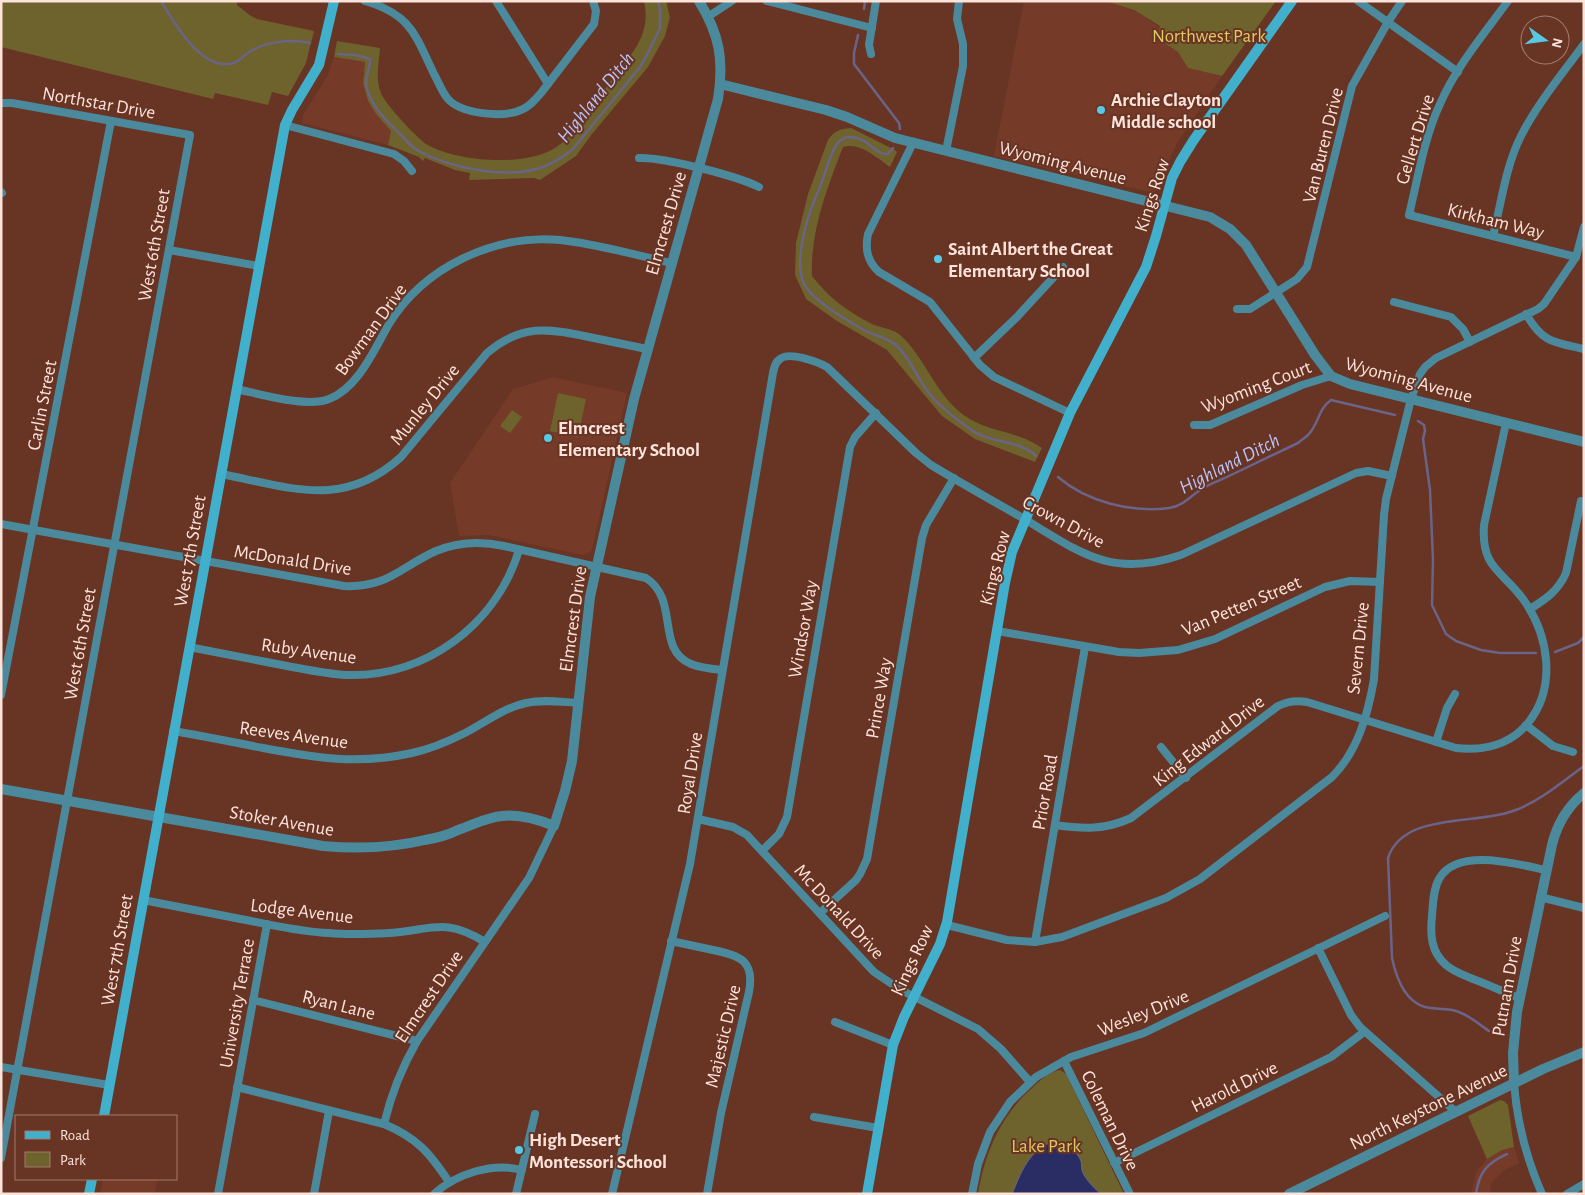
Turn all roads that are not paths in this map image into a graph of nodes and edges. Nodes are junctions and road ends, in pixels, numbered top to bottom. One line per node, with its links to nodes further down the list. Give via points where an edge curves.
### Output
1 (334, 1): 24 (main road, West 7th Street, via 319,65)
2 (365, 1): 20 (street, via 385,8 404,21 416,37 445,95 458,107 500,114 515,112 534,101)
3 (496, 1): 20 (street)
4 (593, 1): 20 (street, via 596,11 594,24)
5 (699, 1): 14 (street)
6 (732, 1): 14 (street)
7 (767, 1): 16 (street)
8 (876, 1): 16 (street)
9 (959, 1): 27 (street, via 957,19 963,61)
10 (1292, 1): 32 (main road, Kings Row, via 1185,153 1172,178)
11 (1358, 1): 15 (street)
12 (1402, 1): 15 (street, Van Buren Drive)
13 (1508, 1): 19 (street, Gellert Drive)
14 (708, 16): 21 (street, via 720,54)
15 (1388, 22): 19 (street); 41 (street, Van Buren Drive, via 1352,86 1306,267 1297,279)
16 (872, 28): 18 (street)
17 (1584, 44): 35 (street, via 1520,137)
18 (870, 54)
19 (1458, 72): 33 (street, Gellert Drive, via 1433,122)
20 (548, 84)
21 (720, 84): 26 (street, Wyoming Avenue, via 826,110); 29 (street, Elmcrest Drive)
22 (1, 103): 23 (street, Northstar Drive)
23 (111, 121): 25 (street, Northstar Drive); 64 (street, Carlin Street)
24 (285, 126): 30 (street, via 394,154 404,160); 39 (main road, West 7th Street)
25 (190, 135): 36 (street, West 6th Street)
26 (913, 143): 27 (street, Wyoming Avenue); 49 (street, via 870,229 866,241 867,254 879,272 930,302)
27 (946, 151): 32 (street, Wyoming Avenue)
28 (639, 158): 29 (street, via 656,158)
29 (698, 168): 31 (street); 38 (street, Elmcrest Drive)
30 (412, 171)
31 (759, 187)
32 (1164, 206): 41 (street, Wyoming Avenue, via 1210,217 1230,229 1246,245); 54 (main road, Kings Row, via 1146,267)
33 (1409, 215): 35 (street, Kirkham Way)
34 (1584, 227): 37 (street, Severn Drive)
35 (1492, 236): 37 (street, Kirkham Way)
36 (169, 250): 39 (street); 65 (street, West 6th Street)
37 (1576, 257): 44 (street, Severn Drive, via 1544,304)
38 (671, 263): 46 (street, Elmcrest Drive); 51 (street, Bowman Drive, via 559,240 522,241 491,248 457,261 416,291 393,317 352,384 338,395 313,403)
39 (259, 266): 51 (main road, West 7th Street)
40 (1064, 267): 49 (street)
41 (1276, 292): 43 (street, Van Buren Drive, via 1250,308); 50 (street, Wyoming Avenue)
42 (1394, 302): 45 (street, via 1451,317)
43 (1237, 309)
44 (1526, 314): 45 (street, Severn Drive); 47 (street, via 1544,338)
45 (1470, 342): 52 (street, Severn Drive, via 1436,358 1425,367)
46 (646, 349): 58 (street, Munley Drive, via 560,330 527,331 501,341 487,353 401,457 367,481 347,488 316,492); 68 (street, Elmcrest Drive)
47 (1584, 349)
48 (782, 357): 53 (street, Crown Drive, via 804,359 827,367); 74 (street, Royal Drive, via 775,364 773,373)
49 (974, 358): 54 (street, via 994,377)
50 (1331, 376): 52 (street, Wyoming Avenue); 56 (street, Wyoming Court, via 1302,384 1210,425)
51 (236, 389): 58 (main road, West 7th Street)
52 (1411, 399): 55 (street, Wyoming Avenue); 59 (street, Severn Drive)
53 (876, 412): 60 (street, Crown Drive, via 924,459); 92 (street, Windsor Way, via 850,447 787,817 779,834)
54 (1070, 413): 62 (main road, Kings Row)
55 (1506, 423): 57 (street, Wyoming Avenue); 70 (street, King Edward Drive, via 1484,525 1484,545 1495,569)
56 (1194, 425)
57 (1584, 442)
58 (221, 474): 67 (main road, West 7th Street)
59 (1392, 476): 62 (street, Crown Drive, via 1356,473 1181,556 1150,564 1120,564 1091,557); 69 (street, Severn Drive, via 1384,516)
60 (954, 478): 62 (street, Crown Drive); 97 (street, Prince Way, via 926,524 922,538 867,858 856,880)
61 (1582, 501): 70 (street, via 1562,582 1548,597)
62 (1025, 520): 71 (main road, Kings Row, via 1009,564)
63 (1, 524): 64 (street, McDonald Drive)
64 (34, 530): 65 (street, McDonald Drive); 76 (street, Carlin Street)
65 (114, 545): 67 (street, McDonald Drive); 87 (street, West 6th Street)
66 (519, 550): 67 (street, McDonald Drive, via 490,543 457,545 434,552 379,582 354,587); 68 (street, McDonald Drive); 72 (street, Ruby Avenue, via 501,591 476,623 440,651 406,666 383,672 333,674)
67 (205, 560): 72 (main road, West 7th Street)
68 (596, 566): 74 (street, McDonald Drive, via 651,581 664,600 670,637 677,653 690,664); 77 (street, Elmcrest Drive)
69 (1380, 582): 73 (street, Van Petten Street, via 1350,582 1324,587 1215,638 1178,650 1139,653); 78 (street, Severn Drive, via 1374,679)
70 (1530, 608): 79 (street, King Edward Drive, via 1543,640 1546,682 1539,706)
71 (997, 631): 73 (street, Van Petten Street); 100 (main road, Kings Row)
72 (189, 647): 80 (main road, West 7th Street)
73 (1085, 647): 90 (street, Prior Road)
74 (722, 670): 89 (street, Royal Drive)
75 (1455, 694): 81 (street)
76 (1, 695)
77 (579, 703): 80 (street, Reeves Avenue, via 525,703 428,749 373,759 319,758); 91 (street, Elmcrest Drive, via 566,791)
78 (1364, 720): 81 (street, King Edward Drive); 84 (street, King Edward Drive, via 1307,702 1286,702); 103 (street, Severn Drive, via 1349,757 1332,777 1200,880 1166,898 1062,937)
79 (1526, 725): 81 (street, King Edward Drive, via 1504,742 1481,749 1456,748); 83 (street, via 1552,746)
80 (173, 731): 88 (main road, West 7th Street)
81 (1436, 742)
82 (1161, 746): 84 (street)
83 (1573, 752)
84 (1186, 778): 90 (street, King Edward Drive, via 1142,812 1120,824 1094,829)
85 (1, 788): 87 (street, Stoker Avenue)
86 (1584, 793): 93 (street, Putnam Drive, via 1560,821)
87 (66, 801): 88 (street, Stoker Avenue); 115 (street, West 6th Street)
88 (158, 816): 91 (street, Stoker Avenue, via 323,846 355,848 424,840 502,816 526,817); 95 (main road, West 7th Street)
89 (698, 819): 92 (street, Mc Donald Drive, via 733,827 747,835); 101 (street, Royal Drive)
90 (1055, 825): 103 (street, Prior Road)
91 (554, 826): 102 (street, Elmcrest Drive, via 529,878)
92 (762, 851): 97 (street, Mc Donald Drive)
93 (1546, 870): 94 (street, Putnam Drive); 106 (street, via 1503,861 1464,862 1446,869 1435,889 1430,933 1439,958 1453,970)
94 (1540, 897): 96 (street); 106 (street, Putnam Drive)
95 (142, 900): 99 (street, Lodge Avenue); 118 (main road, West 7th Street)
96 (1584, 908)
97 (820, 913): 105 (street, Mc Donald Drive, via 874,972)
98 (1385, 916): 104 (street, Wesley Drive)
99 (267, 924): 102 (street, Lodge Avenue, via 345,934 449,926 470,932); 107 (street, University Terrace)
100 (946, 925): 103 (street, Severn Drive, via 1007,940); 105 (main road, Kings Row)
101 (671, 941): 138 (street, Royal Drive); 139 (street, Majestic Drive, via 738,957 748,966 751,978)
102 (485, 942): 110 (street, Elmcrest Drive)
103 (1035, 942)
104 (1318, 948): 109 (street, via 1351,1015); 113 (street, Wesley Drive, via 1144,1033)
105 (914, 997): 111 (main road, Kings Row); 116 (street, Mc Donald Drive, via 986,1035)
106 (1519, 998): 117 (street, Putnam Drive, via 1513,1042)
107 (253, 1000): 110 (street, Ryan Lane); 119 (street, University Terrace)
108 (836, 1022): 111 (street)
109 (1364, 1032): 121 (street); 128 (street, Harold Drive, via 1331,1057)
110 (417, 1041): 125 (street, Elmcrest Drive, via 402,1069)
111 (893, 1044): 126 (main road, Kings Row)
112 (1584, 1052): 117 (street, North Keystone Avenue)
113 (1064, 1061): 116 (street, Wesley Drive); 128 (street, Coleman Drive)
114 (1, 1067): 115 (street)
115 (17, 1070): 118 (street); 127 (street, West 6th Street)
116 (1030, 1082): 141 (street, Wesley Drive, via 1010,1102 990,1132 978,1164)
117 (1514, 1083): 121 (street, North Keystone Avenue); 144 (street, Putnam Drive, via 1523,1144)
118 (109, 1085): 123 (main road, West 7th Street)
119 (237, 1088): 120 (street, University Terrace); 134 (street, University Terrace)
120 (329, 1111): 125 (street, University Terrace); 135 (street)
121 (1456, 1112): 143 (street, North Keystone Avenue)
122 (535, 1114): 129 (street)
123 (104, 1115)
124 (814, 1117): 126 (street)
125 (384, 1124): 131 (street, University Terrace, via 416,1140)
126 (878, 1128): 140 (main road, Kings Row)
127 (1, 1158)
128 (1114, 1163): 142 (street, Coleman Drive)
129 (522, 1170): 131 (street, via 505,1167 477,1171); 137 (street)
130 (92, 1180): 133 (main road)
131 (449, 1182): 136 (street)
132 (1584, 1184): 145 (street)
133 (90, 1194)
134 (218, 1194)
135 (314, 1194)
136 (434, 1194)
137 (516, 1194)
138 (612, 1194)
139 (707, 1194)
140 (867, 1194)
141 (972, 1194)
142 (1130, 1194)
143 (1289, 1194)
144 (1542, 1194)
145 (1567, 1194)

